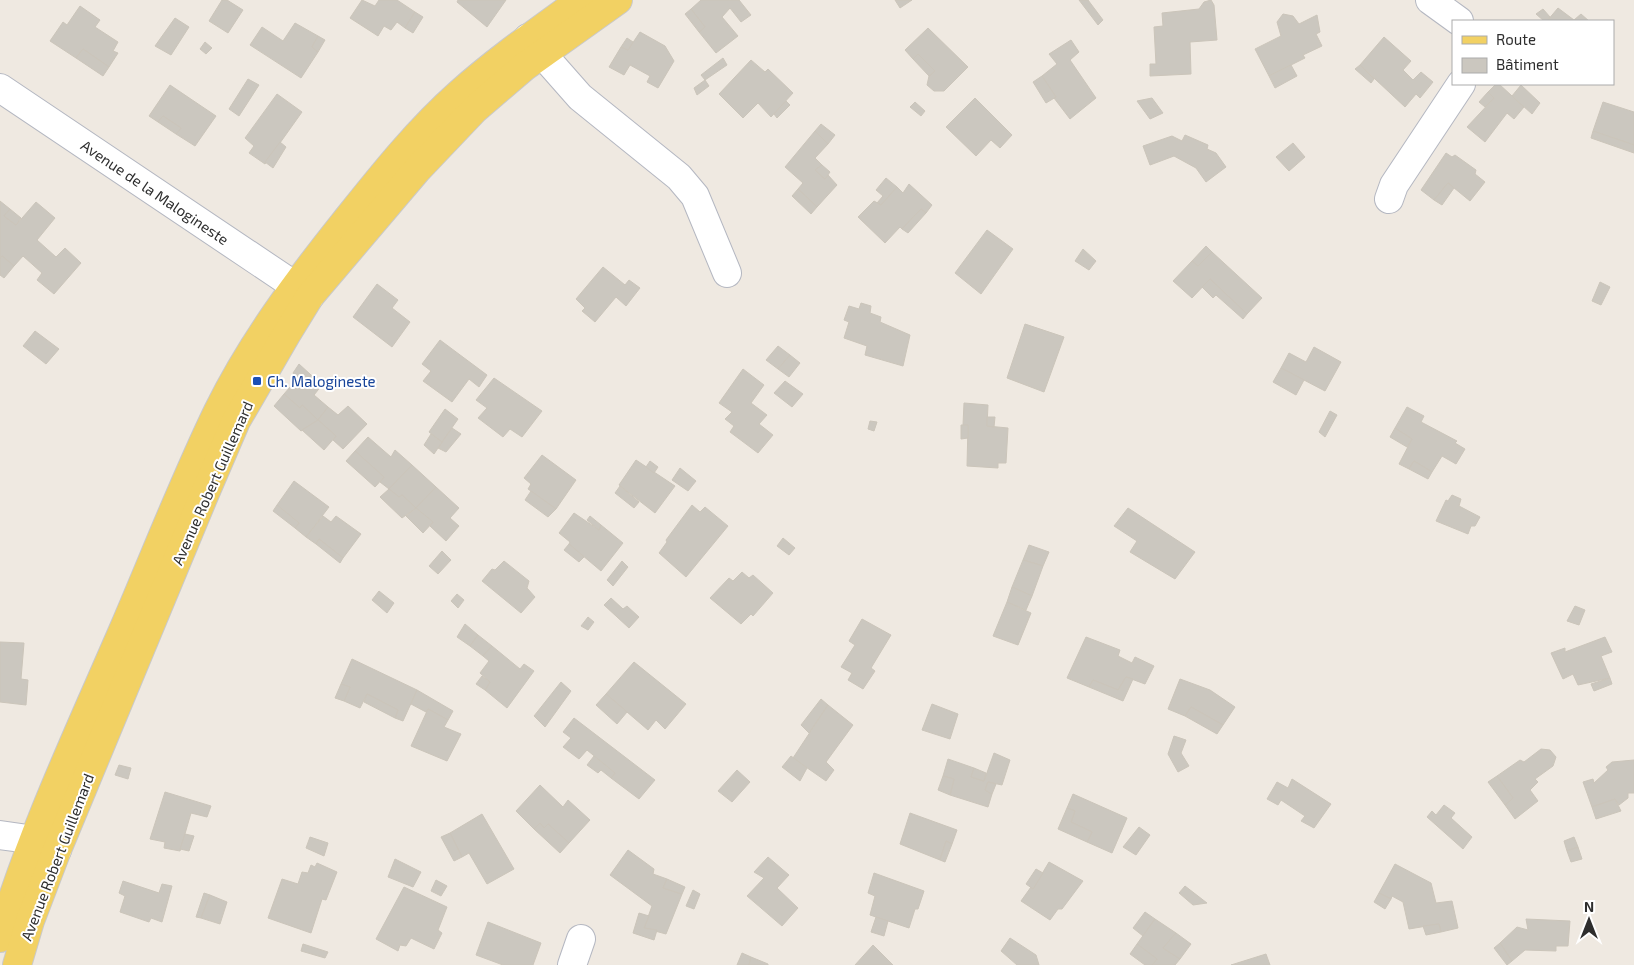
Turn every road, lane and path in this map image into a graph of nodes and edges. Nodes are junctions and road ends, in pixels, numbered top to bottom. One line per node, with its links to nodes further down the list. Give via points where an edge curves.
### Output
1 (581, 0): 5 (main road, Avenue Robert Guillemard)
2 (618, 0): 5 (main road, Avenue Robert Guillemard)
3 (1430, 0): 4 (street)
4 (1458, 20)
5 (536, 46): 9 (street, via 580,97 679,177 695,196); 10 (main road, Avenue Robert Guillemard, via 459,94 431,122 385,172)
6 (1460, 85): 8 (street, via 1394,185)
7 (0, 88): 10 (street, Avenue de la Malogineste)
8 (1390, 199)
9 (728, 273)
10 (303, 291): 12 (main road, Avenue Robert Guillemard, via 257,341 219,409)
11 (0, 835): 12 (street)
12 (45, 846): 13 (main road, Avenue Robert Guillemard); 15 (main road, Avenue Robert Guillemard, via 30,921)
13 (0, 938)
14 (581, 939): 16 (street)
15 (17, 965)
16 (572, 965)

